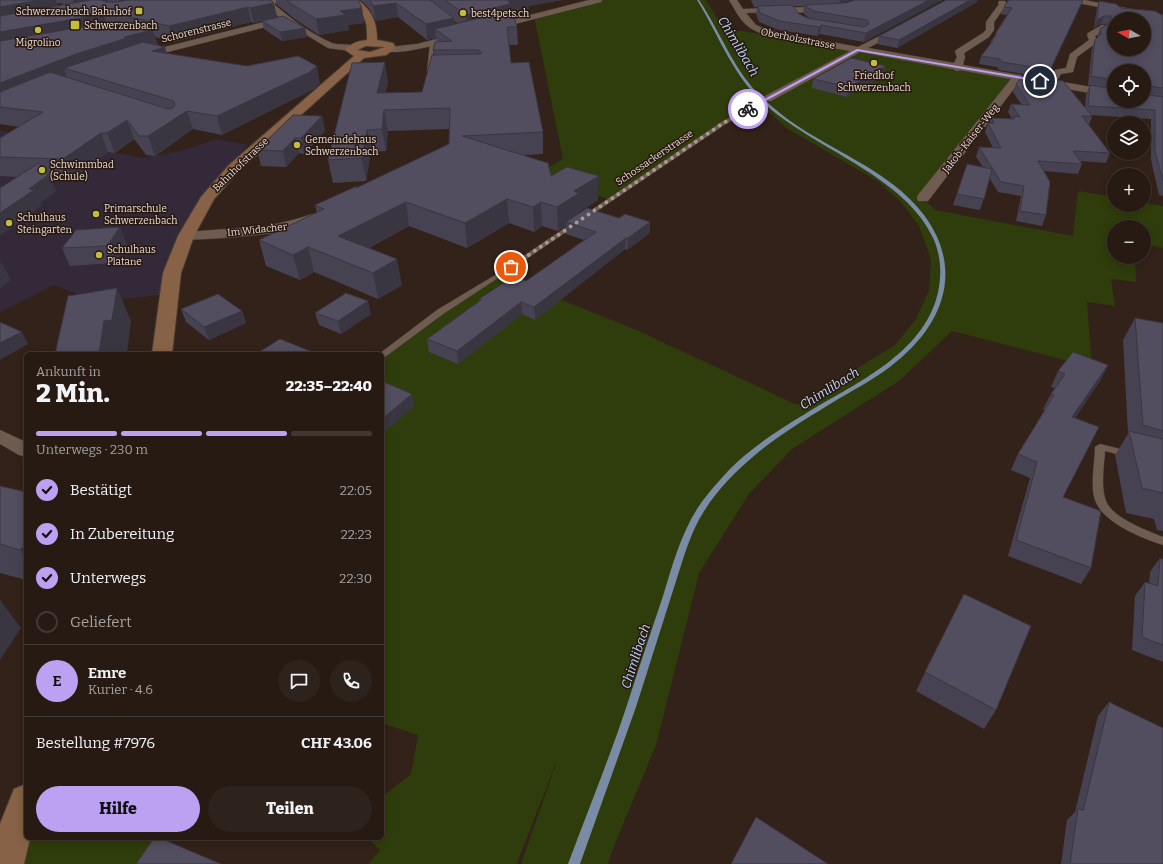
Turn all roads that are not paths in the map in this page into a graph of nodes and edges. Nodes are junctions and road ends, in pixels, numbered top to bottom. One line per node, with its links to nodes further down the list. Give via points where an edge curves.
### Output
1 (279, 0): 11 (street, via 272,2 270,6)
2 (353, 0): 16 (main road, via 372,20)
3 (598, 0): 17 (street, via 469,32)
4 (732, 0): 9 (street, Oberholzstrasse)
5 (861, 0): 8 (street, via 852,6 839,8)
6 (1072, 0): 10 (street)
7 (1002, 3): 23 (street, via 1004,4 990,22 990,30 959,52 961,57)
8 (794, 10): 9 (street); 12 (street)
9 (741, 11): 20 (street, Oberholzstrasse, via 750,26 758,30)
10 (1163, 17)
11 (286, 19): 18 (street, Schorenstrasse); 21 (street, via 331,46)
12 (802, 20)
13 (911, 21): 20 (street, Schossackerstrasse)
14 (1105, 27): 26 (street, via 1091,35 1094,41 1073,56 1070,70 1058,72)
15 (162, 42): 18 (street)
16 (372, 42): 19 (main road, via 389,45); 21 (main road, Bahnhofstrasse, via 361,44)
17 (432, 44): 19 (street); 24 (lane, via 429,72)
18 (176, 46): 22 (street, Schorenstrasse)
19 (389, 50): 21 (main road, via 375,54)
20 (858, 50): 23 (street, Oberholzstrasse); 28 (street, Schossackerstrasse)
21 (356, 51): 31 (main road, Bahnhofstrasse, via 208,196)
22 (128, 59)
23 (957, 68): 25 (street, Oberholzstrasse)
24 (437, 72)
25 (1018, 78): 26 (street, Oberholzstrasse); 29 (street, Jakob-Kaiser-Weg)
26 (1051, 83): 27 (street, Oberholzstrasse)
27 (1107, 93)
28 (762, 101): 33 (lane, Schossackerstrasse, via 722,124 440,312)
29 (923, 198)
30 (326, 212): 31 (street, Im Widacher, via 282,228)
31 (186, 236): 32 (main road, Bahnhofstrasse, via 172,273)
32 (162, 352)
33 (384, 354)
34 (0, 436): 35 (street)
35 (24, 449)
36 (1142, 457): 37 (lane, via 1100,447 1099,500 1105,511 1122,523)
37 (1163, 541)
38 (24, 806): 39 (main road)
39 (4, 861)

